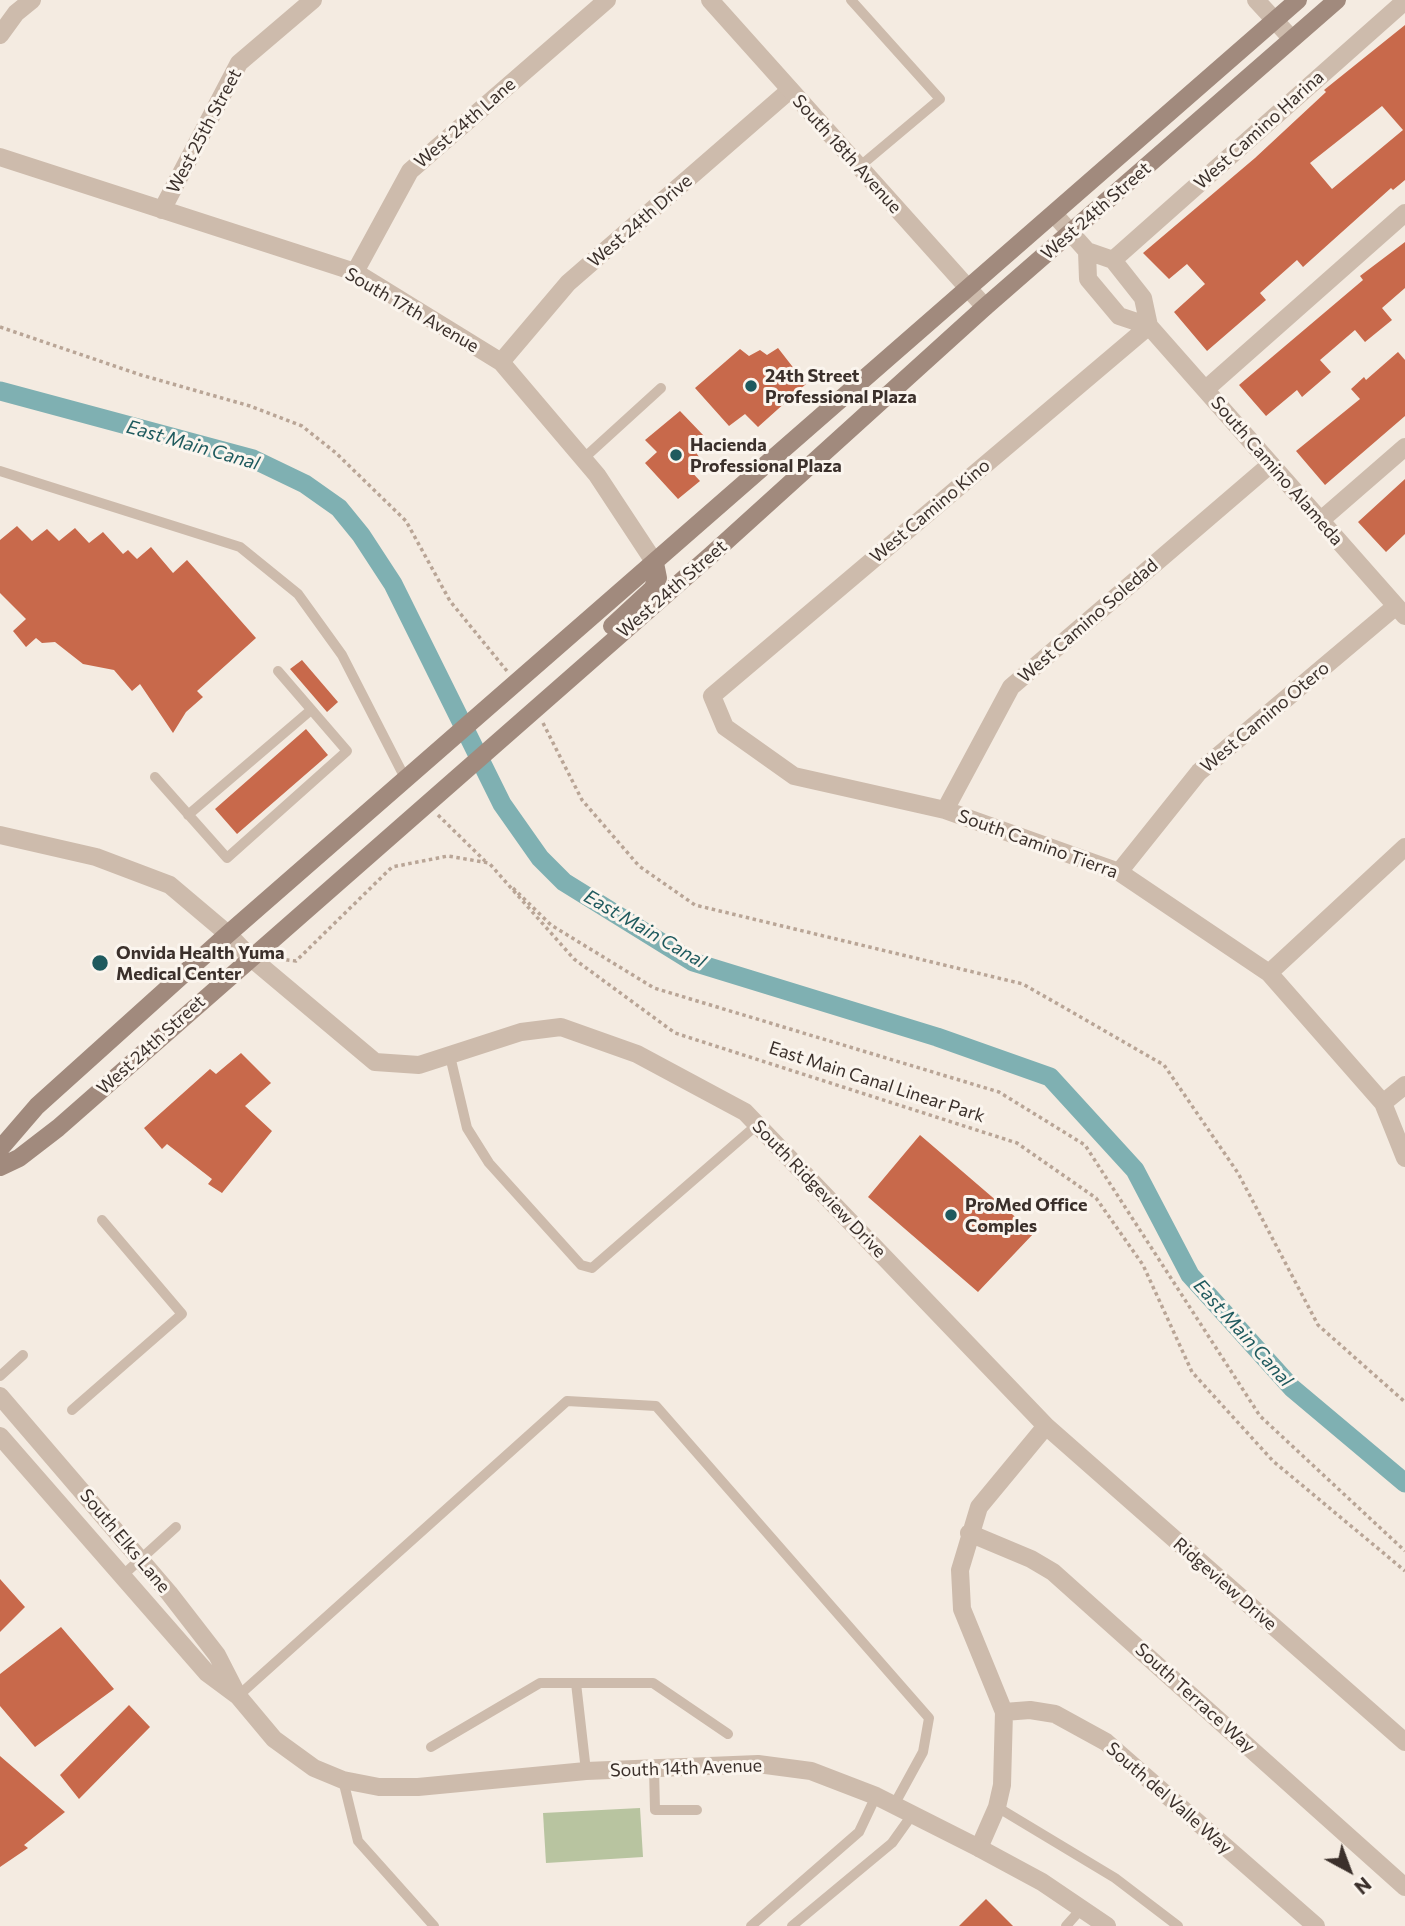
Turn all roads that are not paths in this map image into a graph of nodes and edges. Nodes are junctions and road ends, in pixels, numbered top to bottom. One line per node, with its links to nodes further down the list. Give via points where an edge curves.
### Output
1 (32, 0): 11 (street)
2 (313, 0): 16 (street, West 25th Street, via 239,63)
3 (607, 0): 22 (street, West 24th Lane, via 410,172)
4 (710, 0): 13 (street, South 18th Avenue)
5 (851, 0): 15 (lane, via 940,99)
6 (1256, 0): 10 (street)
7 (1298, 0): 10 (main road, West 24th Street)
8 (1337, 0): 12 (main road, West 24th Street)
9 (1405, 1): 21 (street, West Camino Harina)
10 (1275, 20): 12 (street); 18 (main road, West 24th Street)
11 (0, 35)
12 (1291, 38): 19 (main road, West 24th Street)
13 (790, 90): 15 (street, South 18th Avenue); 26 (street, West 24th Drive, via 568,283)
14 (0, 157): 16 (street, South 17th Avenue)
15 (859, 167): 23 (street, South 18th Avenue)
16 (162, 209): 22 (street, South 17th Avenue)
17 (1405, 213): 28 (street)
18 (1054, 214): 19 (street); 23 (main road, West 24th Street)
19 (1072, 234): 20 (street); 24 (main road, West 24th Street)
20 (1087, 251): 21 (street); 25 (street, South Camino Alameda, via 1088,279 1119,316)
21 (1113, 260): 25 (street, South Camino Alameda, via 1143,298)
22 (355, 272): 26 (street, South 17th Avenue)
23 (969, 290): 24 (street, South 18th Avenue); 34 (main road, West 24th Street)
24 (985, 307): 37 (main road, West 24th Street)
25 (1149, 326): 28 (street, South Camino Alameda); 38 (street, West Camino Kino)
26 (501, 362): 30 (street, South 17th Avenue)
27 (661, 388): 30 (lane)
28 (1206, 389): 31 (street, South Camino Alameda)
29 (1405, 447): 33 (street)
30 (583, 460): 34 (street, South 17th Avenue)
31 (1271, 464): 33 (street, South Camino Alameda); 42 (street, West Camino Soledad, via 1011,687)
32 (0, 471): 41 (lane, via 240,547 298,594 342,655)
33 (1321, 520): 35 (street, South Camino Alameda)
34 (655, 563): 37 (main road, via 658,578 652,589 588,648); 41 (main road, West 24th Street)
35 (1400, 611): 46 (street, West Camino Otero, via 1199,772)
36 (278, 671): 39 (lane)
37 (573, 674): 48 (main road, West 24th Street)
38 (712, 696): 42 (street, South Camino Tierra, via 725,727 794,776)
39 (312, 710): 43 (lane); 43 (lane, via 347,751 227,858)
40 (155, 776): 43 (lane)
41 (406, 780): 47 (main road, West 24th Street)
42 (945, 810): 46 (street, South Camino Tierra)
43 (188, 815)
44 (0, 835): 47 (street, South Ridgeview Drive, via 96,857 170,885)
45 (1405, 847): 49 (street)
46 (1119, 872): 49 (street, South Camino Tierra)
47 (228, 934): 48 (street, South Ridgeview Drive); 54 (main road, West 24th Street, via 37,1106)
48 (250, 957): 50 (street, South Ridgeview Drive, via 375,1062 419,1065); 56 (main road, West 24th Street, via 58,1128)
49 (1269, 973): 52 (street, South Camino Tierra)
50 (450, 1056): 53 (street, South Ridgeview Drive, via 521,1032 562,1027 637,1054 745,1112); 53 (lane, via 467,1129 489,1163 581,1265 592,1268)
51 (1405, 1084): 52 (street)
52 (1383, 1103): 55 (street, South Camino Tierra)
53 (758, 1124): 62 (street, South Ridgeview Drive)
54 (0, 1149)
55 (1405, 1158)
56 (0, 1167)
57 (102, 1220): 61 (lane, via 182,1314)
58 (23, 1356): 59 (lane)
59 (0, 1376)
60 (0, 1396): 66 (street, South Elks Lane)
61 (72, 1410)
62 (1046, 1426): 65 (street, via 979,1507); 72 (street, Ridgeview Drive)
63 (0, 1436): 67 (street, South Elks Lane)
64 (176, 1527): 66 (lane)
65 (969, 1533): 70 (street, via 960,1570 962,1609); 84 (street, South Terrace Way, via 1053,1572)
66 (141, 1558): 67 (lane); 69 (street, South Elks Lane, via 206,1641)
67 (122, 1576): 69 (street, South Elks Lane, via 207,1672)
68 (576, 1683): 71 (lane, via 653,1683); 73 (lane, via 540,1683); 76 (lane)
69 (239, 1696): 74 (street, South Elks Lane, via 274,1739); 79 (lane, via 567,1401 656,1406 929,1718 923,1752)
70 (1004, 1712): 80 (street); 92 (street, South del Valle Way, via 1055,1714 1106,1742)
71 (728, 1734)
72 (1405, 1742)
73 (430, 1746)
74 (314, 1768): 77 (street, South 14th Avenue)
75 (654, 1768): 76 (street, South 14th Avenue); 78 (street, South 14th Avenue, via 784,1766); 81 (lane, via 655,1810)
76 (586, 1771): 77 (street, South 14th Avenue, via 418,1787 379,1787)
77 (343, 1780): 86 (lane, via 358,1841)
78 (876, 1796): 79 (street, South 14th Avenue); 87 (lane, via 859,1832)
79 (894, 1805): 82 (street, South 14th Avenue)
80 (997, 1807): 83 (street); 91 (lane, via 1115,1878)
81 (697, 1810)
82 (912, 1815): 83 (street, South 14th Avenue); 88 (lane, via 892,1843)
83 (979, 1848): 85 (street, South 14th Avenue)
84 (1405, 1887)
85 (1082, 1908): 89 (lane); 90 (street, South 14th Avenue)
86 (434, 1926)
87 (751, 1926)
88 (792, 1926)
89 (1066, 1926)
90 (1107, 1926)
91 (1178, 1926)
92 (1315, 1926)

